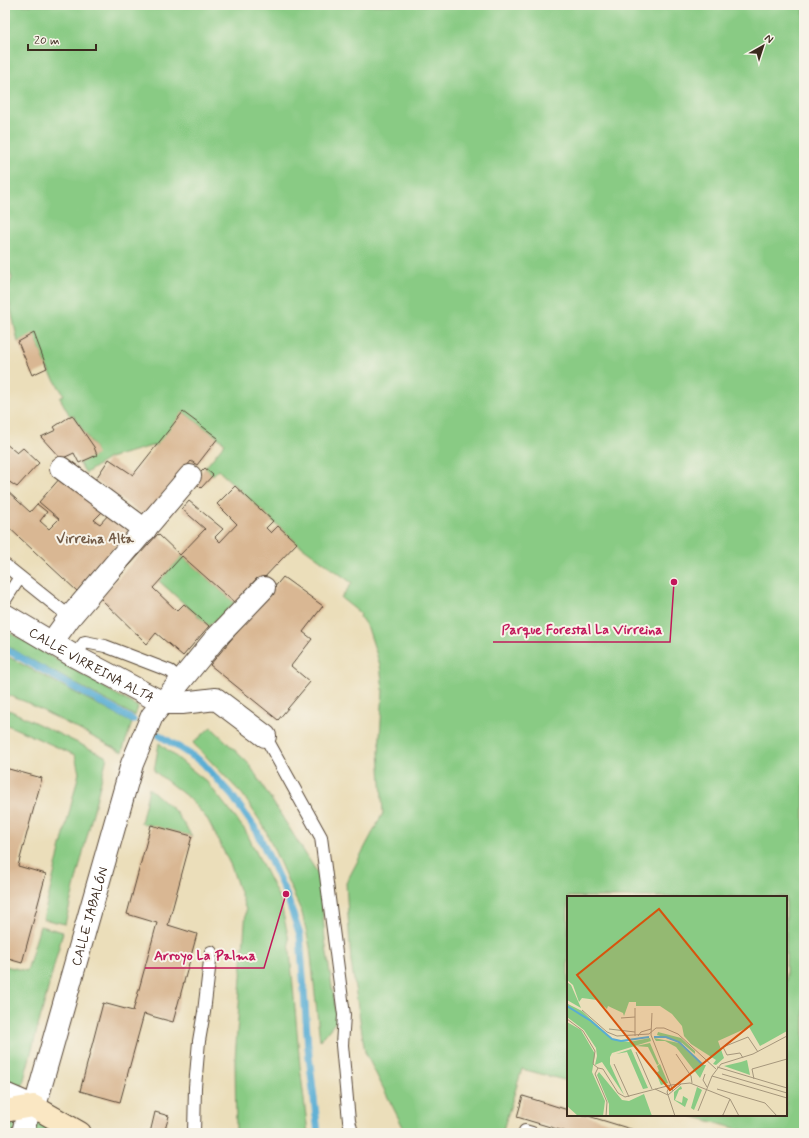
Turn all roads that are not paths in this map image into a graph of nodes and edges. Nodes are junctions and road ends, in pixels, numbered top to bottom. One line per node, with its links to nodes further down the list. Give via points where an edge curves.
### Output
1 (61, 468): 3 (street)
2 (190, 476): 3 (street)
3 (145, 530): 9 (street)
4 (5, 564): 5 (lane)
5 (20, 577): 7 (lane); 9 (lane)
6 (264, 588): 12 (street, CALLE JABALÓN, via 215,639)
7 (5, 600)
8 (5, 615): 10 (street, CALLE VIRREINA ALTA)
9 (70, 617): 10 (street)
10 (52, 642): 11 (street, CALLE VIRREINA ALTA)
11 (74, 656): 12 (lane, via 85,642 105,646 170,671); 13 (street, CALLE VIRREINA ALTA)
12 (182, 681): 13 (street, CALLE JABALÓN)
13 (163, 703): 14 (street, CALLE VIRREINA ALTA, via 216,699); 17 (street, CALLE JABALÓN, via 152,716 132,764)
14 (265, 736): 22 (lane, via 321,837 344,1015 342,1045)
15 (211, 952): 21 (lane, via 199,1041)
16 (5, 1094): 17 (street)
17 (33, 1106): 18 (street); 19 (street, CALLE JABALÓN); 20 (street)
18 (5, 1111)
19 (22, 1133)
20 (80, 1133)
21 (194, 1133)
22 (352, 1133)
23 (525, 1133): 24 (lane)
24 (532, 1133)

